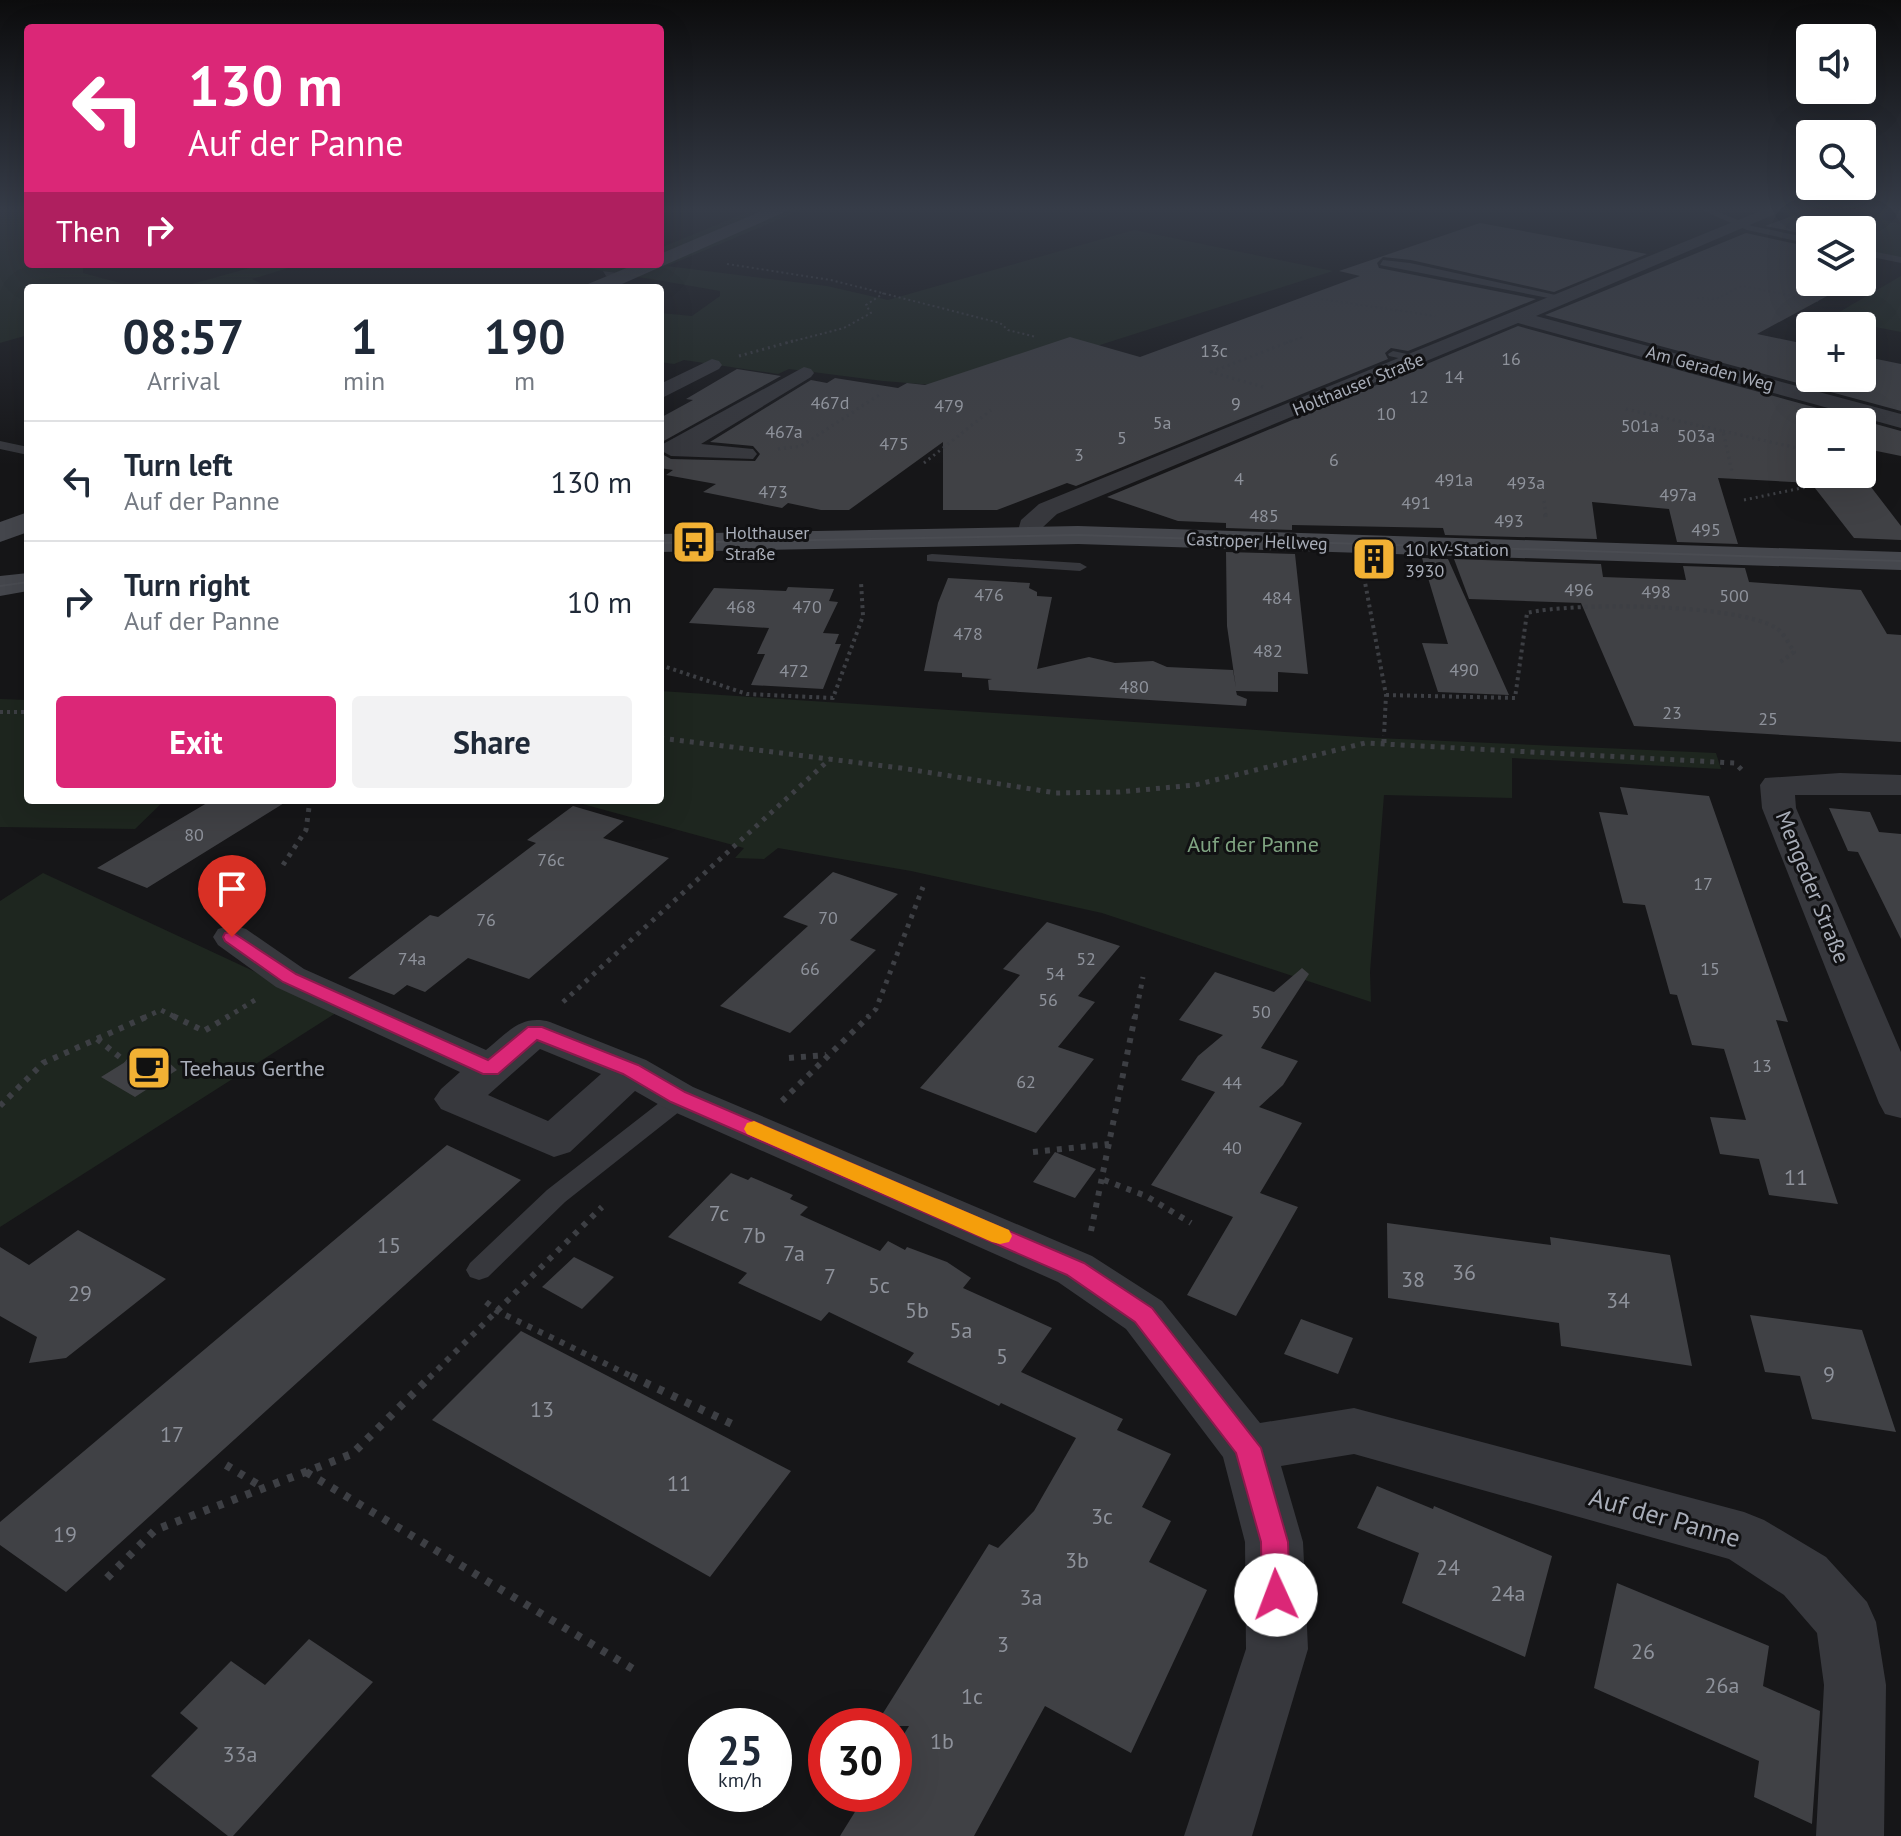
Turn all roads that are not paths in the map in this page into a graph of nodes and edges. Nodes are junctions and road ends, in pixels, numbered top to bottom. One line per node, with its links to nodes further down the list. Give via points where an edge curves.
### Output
1 (1538, 293): 3 (lane)
2 (1577, 293): 3 (street, Holthauser Straße)
3 (1564, 298): 4 (street, Holthauser Straße)
4 (1518, 317): 6 (street, Holthauser Straße); 10 (street, Am Geraden Weg)
5 (1393, 354): 6 (lane)
6 (1417, 359): 17 (street, Holthauser Straße, via 1048,509 1030,525)
7 (712, 365): 9 (street)
8 (804, 373): 12 (street)
9 (664, 391)
10 (1901, 421)
11 (0, 445): 13 (lane)
12 (668, 448): 14 (street)
13 (24, 450)
14 (745, 454)
15 (24, 523): 16 (main road)
16 (0, 533)
17 (1030, 534): 18 (main road, Castroper Hellweg); 20 (main road, Castroper Hellweg)
18 (664, 543)
19 (932, 558): 21 (lane)
20 (1901, 561)
21 (1080, 567)
22 (24, 583): 23 (main road)
23 (0, 586)
24 (1901, 785): 29 (street, Mengeder Straße, via 1777,785 1779,808)
25 (232, 937): 26 (street, via 290,978)
26 (490, 1069): 27 (street, via 535,1031); 27 (street, via 456,1099 554,1141)
27 (631, 1070): 28 (street)
28 (681, 1098): 30 (lane, via 556,1196); 31 (street, via 1075,1269 1144,1315)
29 (1901, 1103)
30 (478, 1282)
31 (1248, 1448): 32 (street, via 1274,1542 1277,1649); 33 (street, Auf der Panne, via 1354,1431 1744,1538 1805,1576 1846,1622 1855,1685)
32 (1218, 1836)
33 (1850, 1836)

